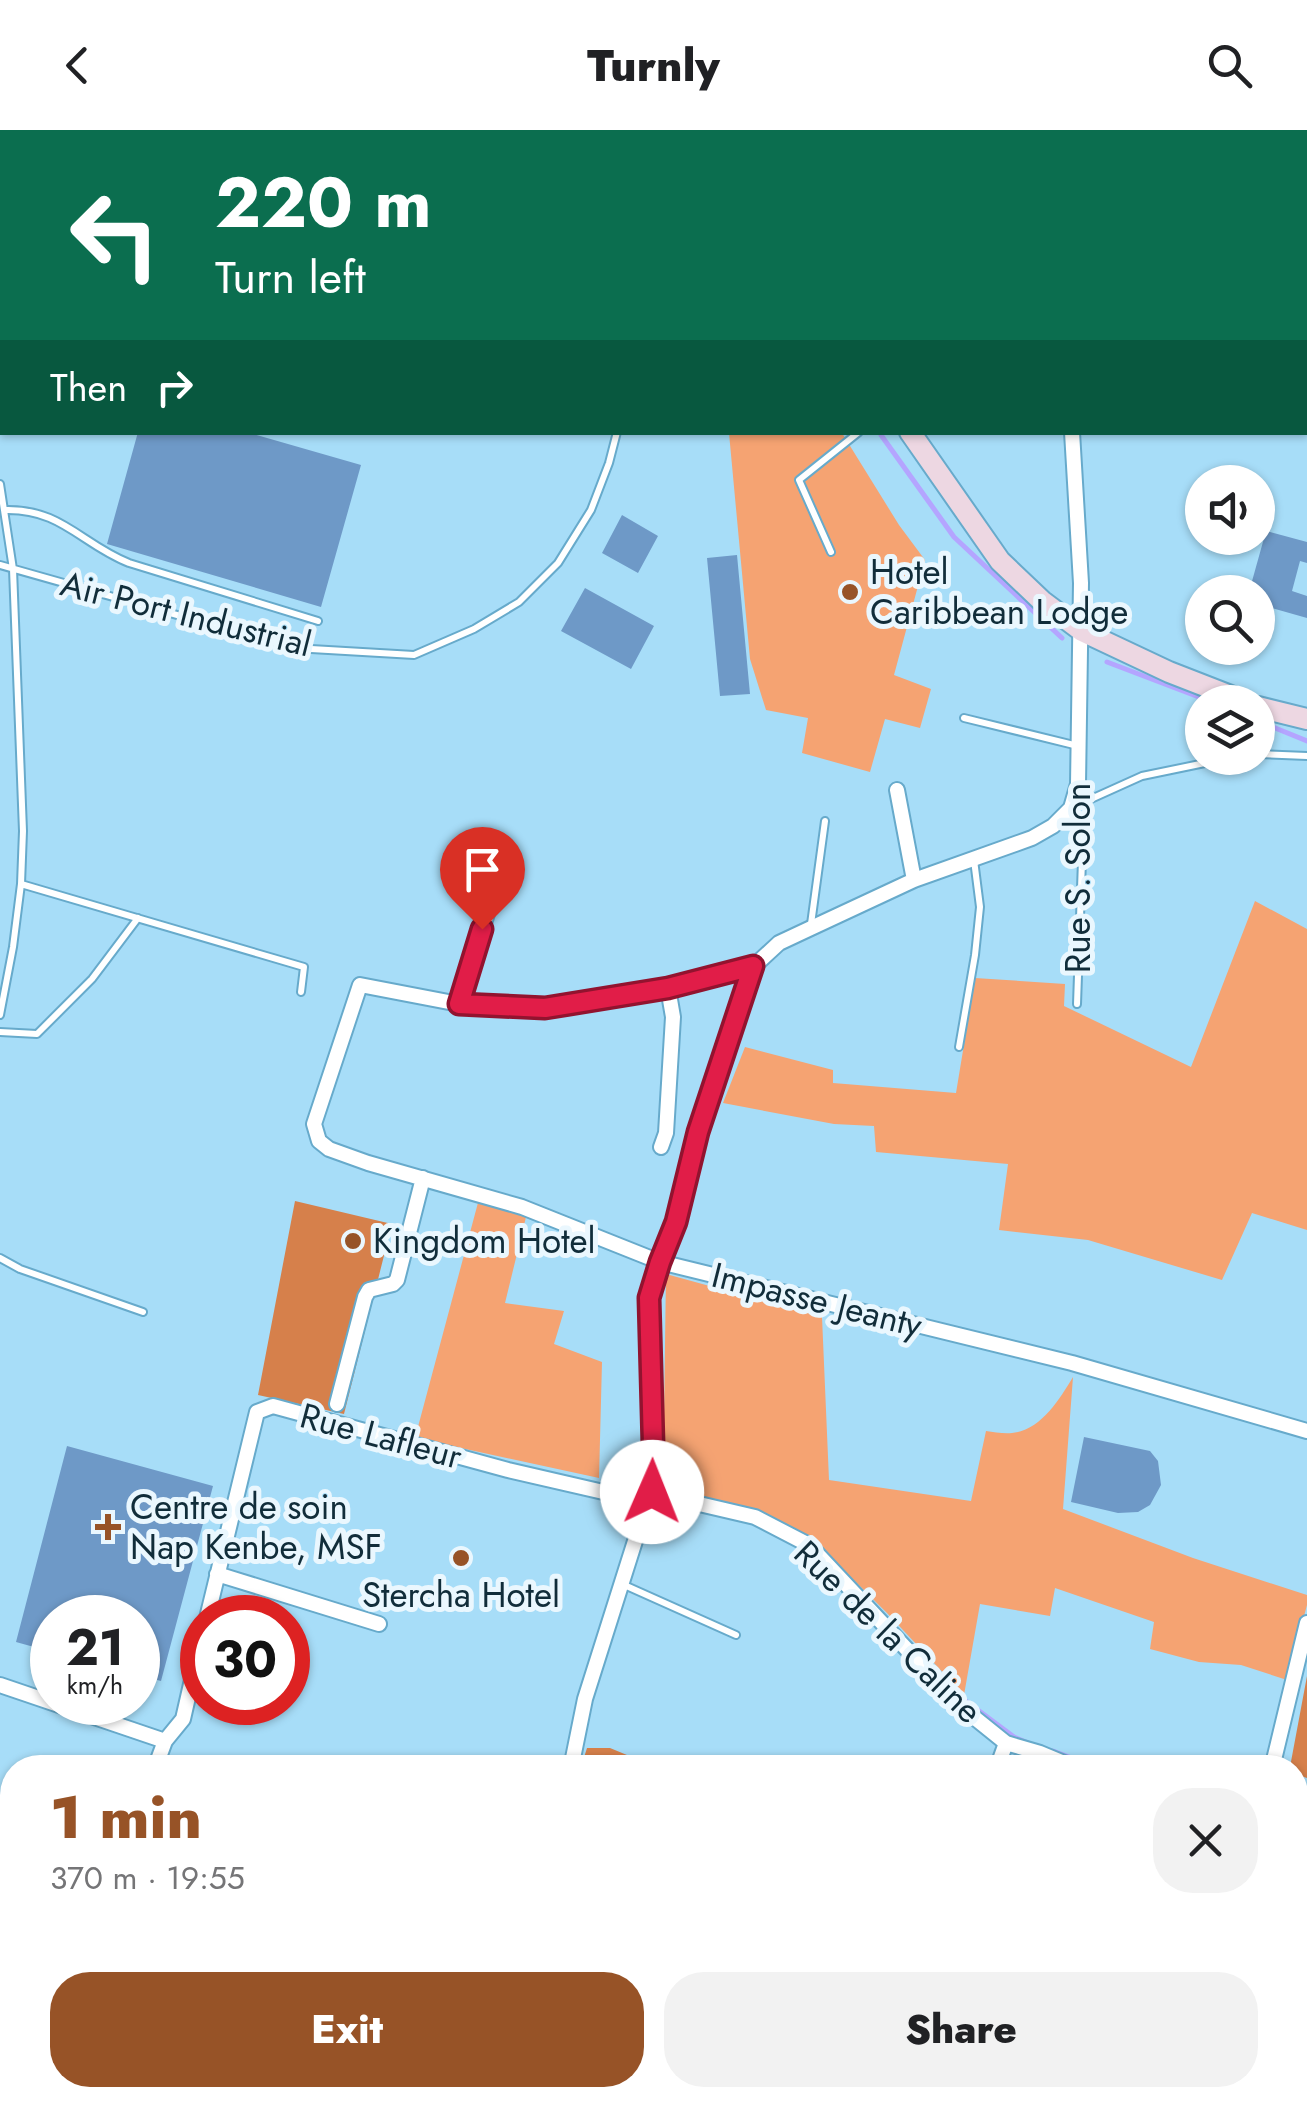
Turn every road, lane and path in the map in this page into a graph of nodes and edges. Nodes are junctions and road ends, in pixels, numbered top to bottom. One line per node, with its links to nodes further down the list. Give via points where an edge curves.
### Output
1 (616, 435): 9 (lane, Air Port Industrial, via 591,510 558,564 519,602 414,655 294,648)
2 (855, 435): 7 (lane, via 799,480)
3 (912, 435): 11 (main road, via 1000,561)
4 (1072, 435): 11 (street, Rue S. Solon)
5 (0, 484): 6 (lane)
6 (4, 510): 9 (lane); 10 (lane, via 59,521 129,563)
7 (831, 552)
8 (2, 566): 9 (lane, Air Port Industrial)
9 (14, 569): 25 (lane)
10 (318, 620)
11 (1082, 631): 12 (main road); 16 (street, Rue S. Solon)
12 (1202, 685)
13 (1275, 711): 15 (main road)
14 (964, 718): 16 (lane)
15 (1307, 719)
16 (1080, 746): 21 (street, Rue S. Solon)
17 (1275, 755): 18 (lane)
18 (1307, 756)
19 (1185, 767): 21 (lane, via 1142,776)
20 (897, 790): 24 (street)
21 (1071, 808): 23 (street, via 1032,838); 33 (lane, Rue S. Solon, via 1083,831)
22 (824, 821): 28 (lane)
23 (974, 859): 24 (street); 36 (lane, via 980,907)
24 (914, 880): 28 (street)
25 (21, 884): 27 (lane); 34 (lane)
26 (494, 891): 32 (street)
27 (138, 918): 31 (lane, via 304,967); 35 (lane, via 92,979 36,1034)
28 (811, 928): 29 (street)
29 (753, 966): 30 (street); 40 (street)
30 (668, 988): 32 (street, via 545,1008); 37 (street, via 673,1017)
31 (301, 992)
32 (459, 1004): 38 (street, Impasse Jeanty, via 360,985 314,1124 329,1149)
33 (1077, 1004)
34 (0, 1015)
35 (0, 1032)
36 (959, 1047)
37 (661, 1147)
38 (423, 1178): 40 (street, Impasse Jeanty); 42 (street, via 396,1280 365,1297)
39 (0, 1258): 41 (lane)
40 (660, 1262): 43 (street, Impasse Jeanty, via 1072,1363); 44 (street, via 649,1298)
41 (142, 1312)
42 (337, 1404)
43 (1307, 1431)
44 (652, 1492): 45 (street, Rue Lafleur, via 625,1498 273,1406 257,1412); 46 (street); 54 (street, Rue de la Caline, via 755,1518 809,1545 960,1706)
45 (217, 1574): 47 (street, Rue Lafleur); 49 (street)
46 (621, 1583): 50 (lane); 56 (street)
47 (212, 1595)
48 (1307, 1622): 59 (street)
49 (378, 1624)
50 (736, 1636)
51 (0, 1685): 53 (street)
52 (180, 1722): 53 (street)
53 (165, 1740): 55 (street)
54 (1006, 1744): 57 (street); 58 (street)
55 (160, 1755)
56 (573, 1755)
57 (1002, 1755)
58 (1045, 1755)
59 (1275, 1755)

